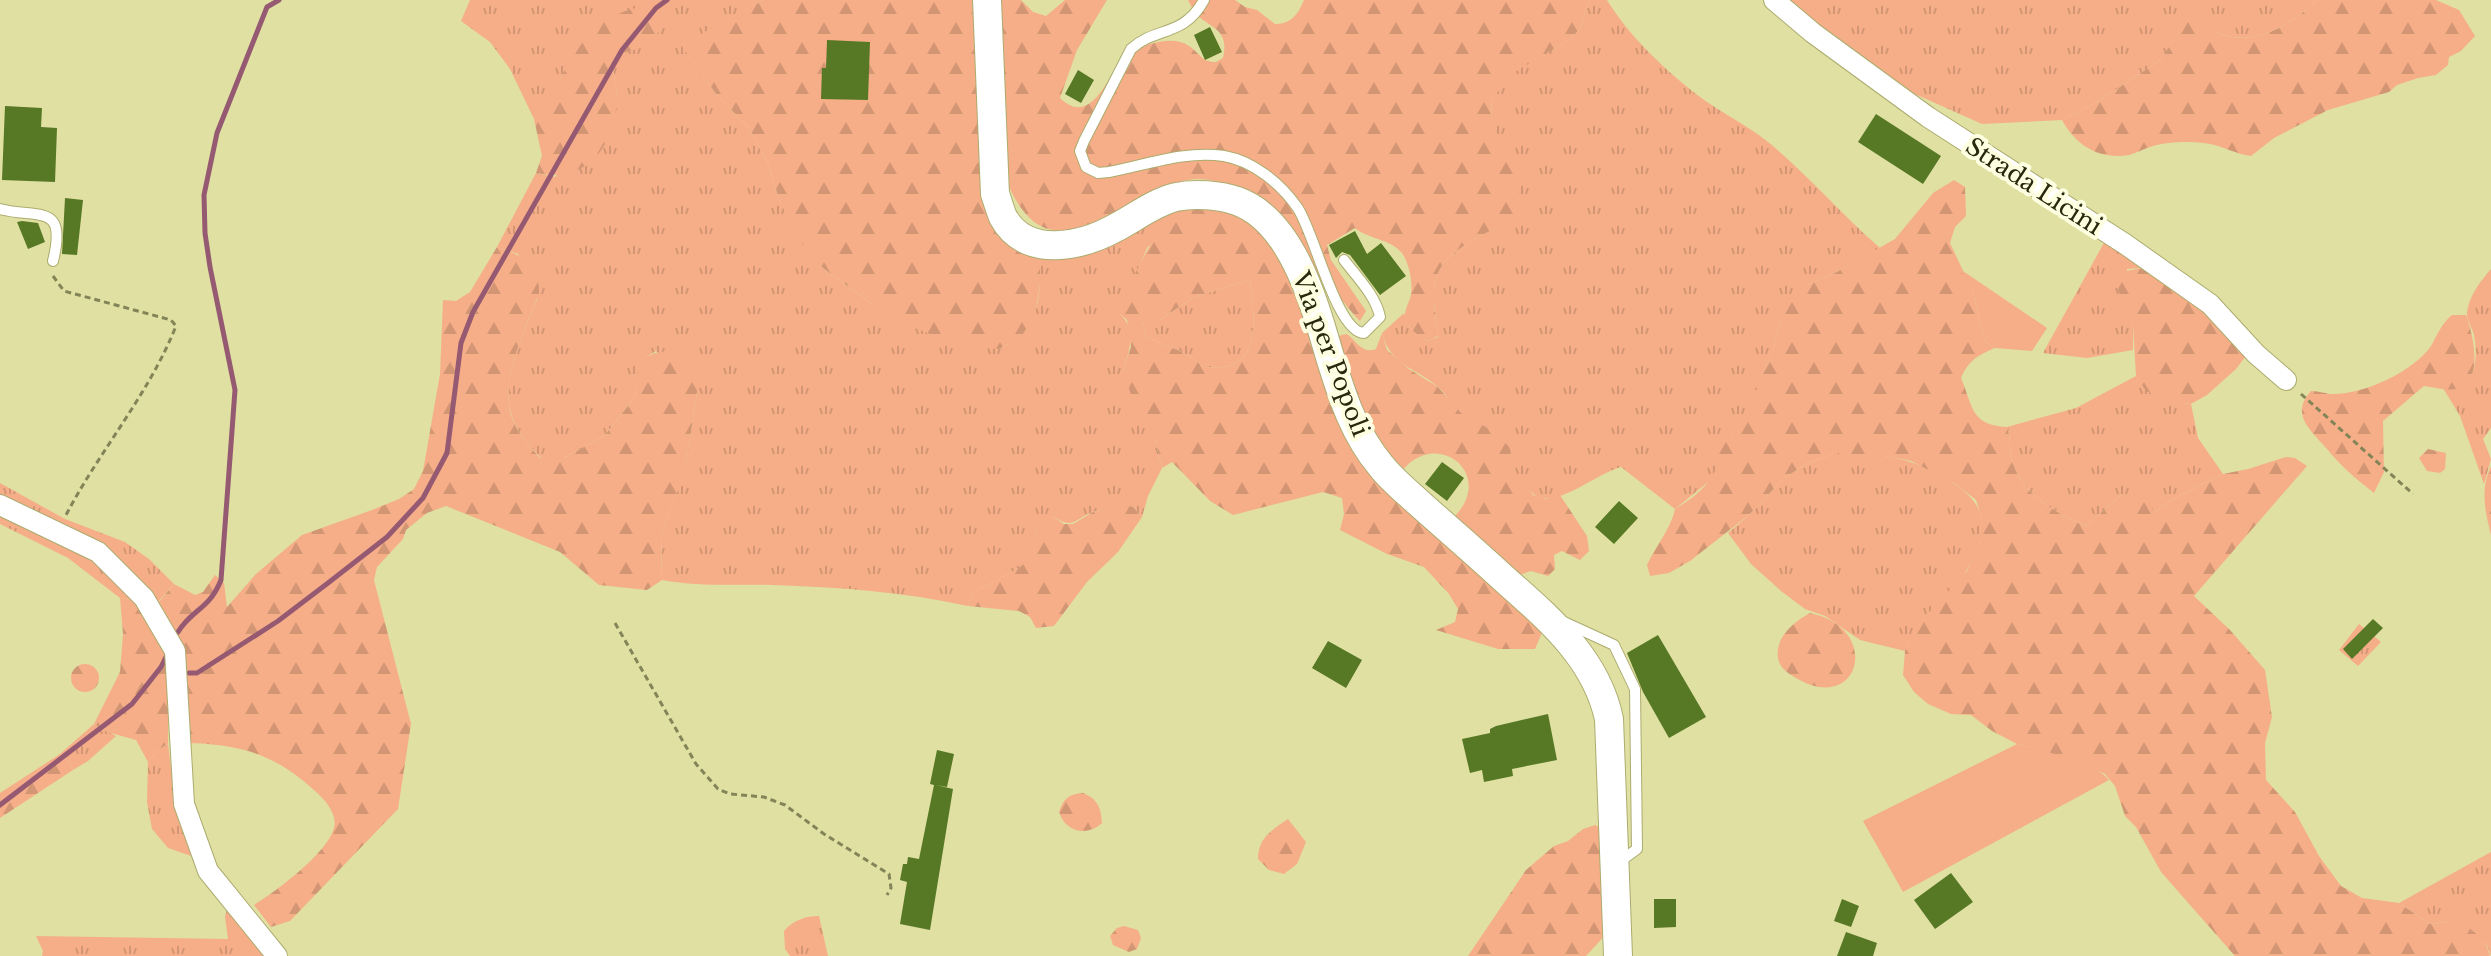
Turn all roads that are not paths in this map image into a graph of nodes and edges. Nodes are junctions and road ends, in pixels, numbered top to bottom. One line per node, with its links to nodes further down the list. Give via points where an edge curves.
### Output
1 (987, 0): 7 (main road, Via per Popoli, via 995,194 1017,233 1032,243 1057,246 1093,238 1178,197 1236,201 1254,210 1288,248)
2 (1204, 0): 7 (lane, via 1187,22 1131,49 1080,151 1082,160 1098,173 1201,155 1242,160 1264,173 1299,209)
3 (1774, 0): 8 (street, Strada Licini, via 1928,117 2210,304)
4 (0, 209): 6 (lane, via 53,219)
5 (1344, 260): 7 (lane, via 1380,317 1358,333)
6 (53, 261)
7 (1325, 302): 11 (main road, Via per Popoli, via 1344,401 1365,445 1392,479 1576,648 1605,699)
8 (2286, 380)
9 (0, 505): 10 (street, via 98,552 144,598 175,651 184,804 208,871)
10 (277, 956)
11 (1618, 956)

